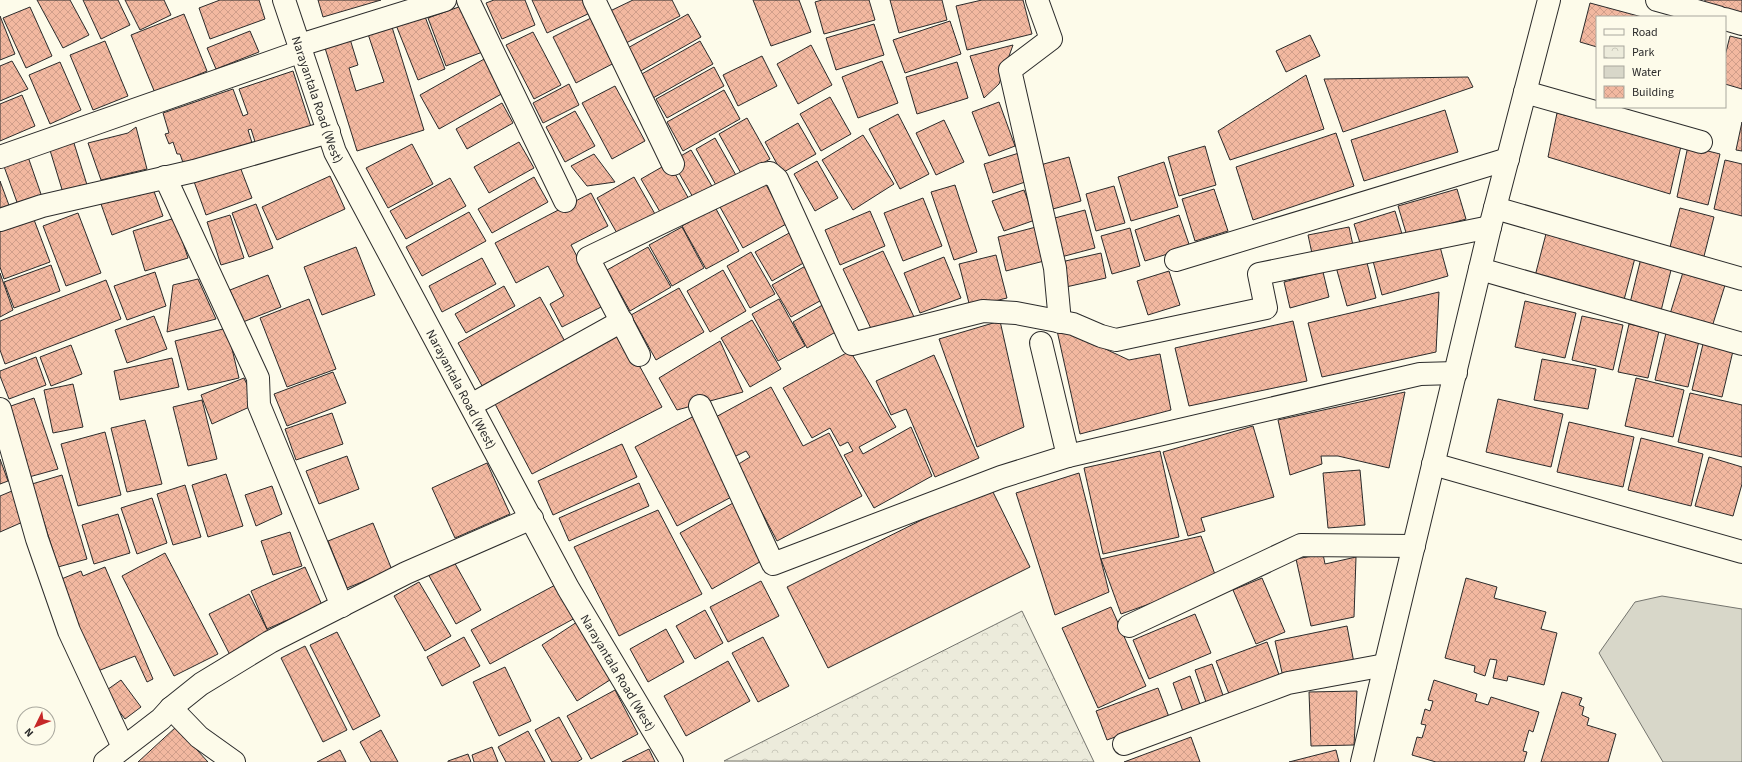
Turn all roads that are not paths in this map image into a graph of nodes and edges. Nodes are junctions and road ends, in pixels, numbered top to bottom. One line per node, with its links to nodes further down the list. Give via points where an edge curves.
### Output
1 (284, 0): 11 (street, Narayantala Road (West))
2 (445, 0): 11 (street)
3 (468, 0): 19 (street)
4 (594, 0): 17 (street)
5 (1037, 0): 26 (street, via 1051,38 1010,70 1055,268)
6 (1549, 0): 12 (street)
7 (1657, 0): 8 (street)
8 (1714, 16)
9 (1726, 19): 10 (street)
10 (1742, 24)
11 (301, 48): 13 (street, Narayantala Road (West)); 15 (street)
12 (1525, 92): 14 (street); 16 (street)
13 (329, 132): 18 (street); 31 (street, Narayantala Road (West), via 335,152)
14 (1701, 142)
15 (0, 157)
16 (1508, 159): 20 (street); 22 (street)
17 (673, 164)
18 (165, 177): 21 (street, via 42,206); 39 (street, via 258,378 259,405)
19 (565, 201)
20 (1492, 217): 23 (street); 24 (street); 26 (street, via 1259,274 1266,308 1116,340 1073,324)
21 (0, 220)
22 (1176, 260)
23 (1480, 269): 28 (street); 30 (street)
24 (1742, 279)
25 (622, 321): 26 (street, via 588,258 755,177 770,173 777,179 852,344 983,311 1016,313); 29 (street); 31 (street)
26 (1060, 322)
27 (1041, 342): 34 (street)
28 (1742, 344)
29 (639, 355)
30 (1456, 373): 34 (street, via 1420,374); 35 (street)
31 (471, 405): 36 (street, Narayantala Road (West))
32 (700, 406): 34 (street, via 773,564 1001,477)
33 (0, 409): 44 (street, via 37,540 69,631)
34 (1068, 456)
35 (1433, 464): 37 (street); 38 (street)
36 (532, 518): 39 (street, via 406,574); 48 (street, Narayantala Road (West), via 568,588)
37 (1414, 546): 40 (street, via 1301,546); 41 (street)
38 (1742, 552)
39 (342, 606): 42 (street, via 270,642 201,684)
40 (1129, 626)
41 (1385, 665): 43 (street, via 1288,682); 45 (street)
42 (171, 708): 44 (street, via 161,719); 47 (street, via 199,737)
43 (1124, 744)
44 (123, 747): 46 (street)
45 (1366, 761)
46 (105, 762)
47 (234, 762)
48 (672, 762)

